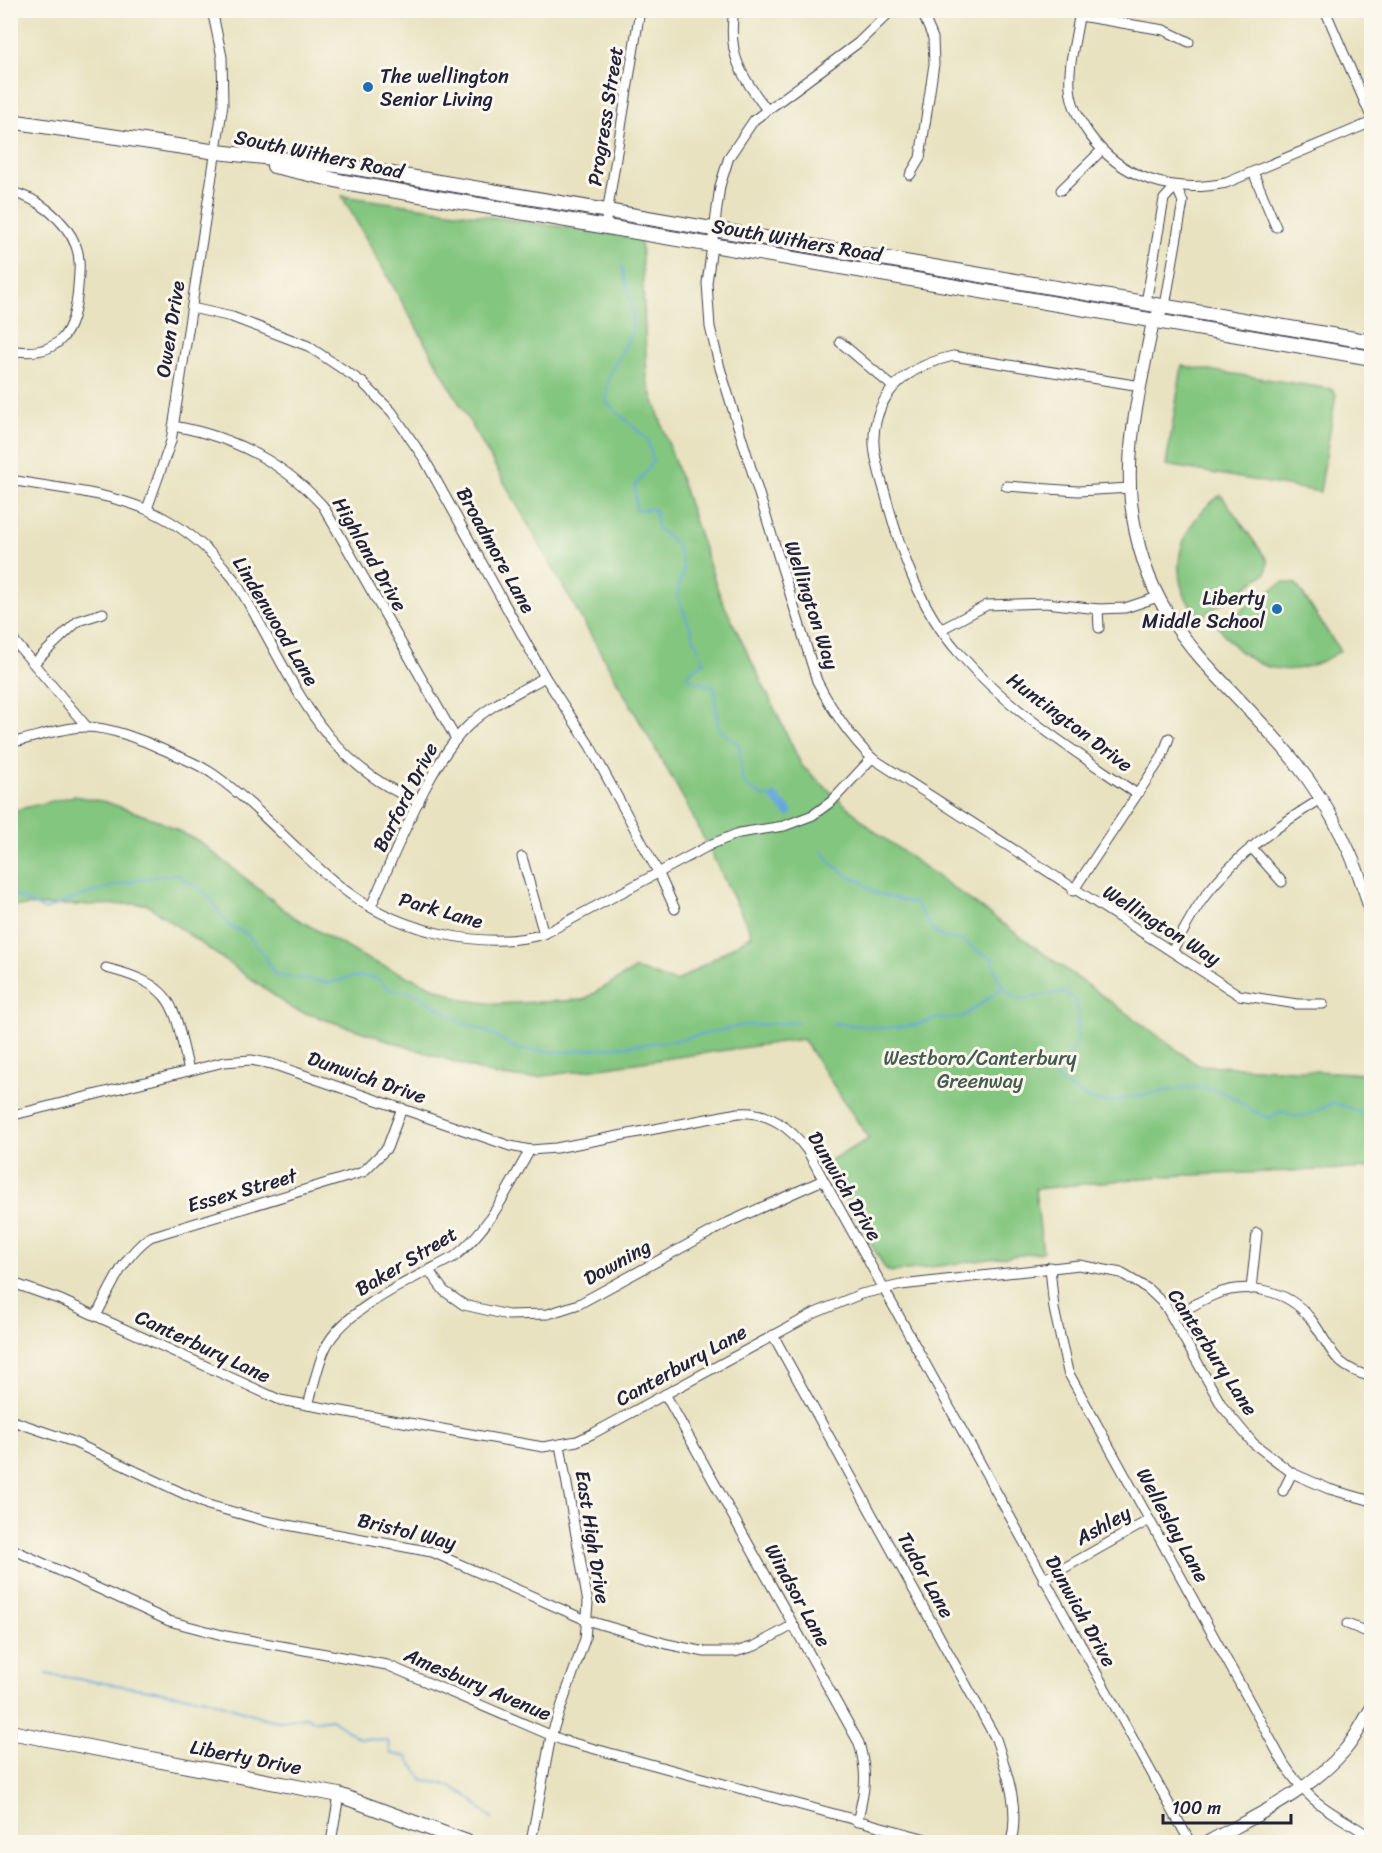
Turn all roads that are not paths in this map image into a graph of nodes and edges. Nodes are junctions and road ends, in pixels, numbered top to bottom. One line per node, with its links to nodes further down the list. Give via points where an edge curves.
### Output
1 (212, 10): 13 (street, Owen Drive, via 224,80)
2 (640, 10): 19 (street, Progress Street)
3 (734, 10): 9 (street, via 731,41 737,64)
4 (892, 10): 9 (street, Wellington Way, via 858,43)
5 (921, 10): 15 (street, via 933,38 934,64 920,158)
6 (1325, 10): 10 (street)
7 (1080, 13): 8 (street, via 1164,30); 12 (street, via 1070,88 1076,112)
8 (1189, 42)
9 (767, 110): 22 (street, Wellington Way, via 745,131 729,157 720,186)
10 (1371, 120): 14 (street)
11 (10, 121): 13 (main road, South Withers Road)
12 (1102, 150): 16 (street, via 1141,177); 17 (street)
13 (217, 152): 19 (main road, South Withers Road, via 345,166); 20 (main road, South Withers Road, via 344,182); 26 (street, Owen Drive)
14 (1253, 172): 16 (street, via 1209,186); 21 (street)
15 (910, 175)
16 (1176, 186): 24 (street, via 1164,199); 25 (street, via 1183,202)
17 (1061, 190)
18 (10, 192): 30 (street, via 33,199 57,220 74,241 79,262 75,315 64,336 41,351)
19 (608, 211): 20 (street, Progress Street); 22 (main road, South Withers Road)
20 (605, 226): 23 (main road, South Withers Road)
21 (1276, 226)
22 (716, 230): 23 (street, Wellington Way); 24 (main road, South Withers Road)
23 (713, 245): 27 (main road, South Withers Road); 51 (street, Wellington Way, via 707,295 710,327 794,612 824,698 855,742)
24 (1146, 303): 25 (main road, South Withers Road); 27 (street)
25 (1165, 306): 27 (street); 29 (main road, South Withers Road)
26 (192, 308): 34 (street, Owen Drive); 46 (street, Broadmore Lane, via 232,317 308,346 341,366 378,397 415,443)
27 (1153, 321): 31 (main road, South Withers Road); 33 (street)
28 (840, 342): 32 (street)
29 (1371, 342)
30 (10, 350)
31 (1371, 358)
32 (892, 386): 33 (street, Huntington Drive, via 925,363 953,356); 43 (street, Huntington Drive, via 877,417 873,447 900,549 927,608)
33 (1142, 386): 37 (street)
34 (173, 426): 38 (street, Owen Drive, via 165,462); 49 (street, Highland Drive, via 217,435 254,451 314,496)
35 (10, 480): 38 (street, Lindenwood Lane, via 93,493)
36 (1006, 486): 37 (street, via 1078,491)
37 (1130, 488): 39 (street, via 1138,546)
38 (147, 509): 54 (street, Lindenwood Lane, via 186,531 226,569 311,714 334,744 369,775)
39 (1158, 597): 40 (street, via 1125,608); 53 (street, via 1180,635 1274,737)
40 (1098, 609): 42 (street); 43 (street, via 1046,603 987,605)
41 (103, 613): 45 (street, via 78,621)
42 (1099, 628)
43 (942, 629): 52 (street, Huntington Drive, via 959,653 1009,702)
44 (10, 636): 45 (street)
45 (34, 663): 47 (street)
46 (545, 677): 49 (street, Barford Drive, via 485,711); 57 (street, Broadmore Lane, via 590,746)
47 (87, 727): 50 (street, Park Lane); 60 (street, Park Lane, via 142,739 212,773 343,888)
48 (1169, 738): 52 (street, via 1162,757)
49 (456, 739): 54 (street, Barford Drive)
50 (10, 743)
51 (872, 758): 57 (street, Park Lane, via 832,801 813,815 784,826 739,833); 59 (street, Wellington Way)
52 (1137, 794): 59 (street)
53 (1321, 799): 55 (street); 62 (street, via 1355,863)
54 (419, 802): 60 (street, Barford Drive)
55 (1251, 847): 58 (street); 64 (street, via 1204,898)
56 (522, 857): 63 (street)
57 (659, 874): 61 (street, Broadmore Lane); 63 (street, Park Lane)
58 (1282, 882)
59 (1073, 891): 64 (street, Wellington Way)
60 (371, 906): 63 (street, Park Lane, via 419,927 474,940 503,942)
61 (675, 909)
62 (1371, 916)
63 (544, 934)
64 (1172, 951): 66 (street, Wellington Way, via 1239,995)
65 (106, 968): 67 (street, via 146,979 163,993 175,1011)
66 (1323, 1004)
67 (189, 1071): 68 (street, Dunwich Drive, via 224,1062 262,1061); 69 (street, Dunwich Drive)
68 (402, 1108): 70 (street, Dunwich Drive); 78 (street, Essex Street, via 387,1148 363,1172 162,1232 145,1241 124,1264)
69 (10, 1116)
70 (530, 1150): 71 (street, Dunwich Drive, via 749,1112 770,1118 794,1135); 74 (street, Baker Street, via 482,1232 454,1257)
71 (823, 1180): 74 (street, Downing, via 729,1222 579,1304 548,1314 508,1315 464,1305 444,1291); 76 (street, Dunwich Drive)
72 (1257, 1233): 77 (street)
73 (1050, 1267): 76 (street, Canterbury Lane); 79 (street, Canterbury Lane, via 1086,1265 1121,1273 1148,1289); 89 (street, Welleslay Lane, via 1054,1309 1068,1372)
74 (429, 1271): 83 (street, Baker Street, via 356,1312 339,1327 326,1346)
75 (10, 1282): 78 (street, Canterbury Lane)
76 (885, 1289): 80 (street, Canterbury Lane, via 842,1301); 91 (street, Dunwich Drive)
77 (1251, 1289): 79 (street, via 1214,1295); 81 (street, via 1272,1291 1292,1302 1310,1318 1333,1354 1351,1371)
78 (96, 1316): 83 (street, Canterbury Lane, via 266,1396)
79 (1173, 1317): 86 (street, Canterbury Lane, via 1222,1406 1253,1443)
80 (773, 1335): 82 (street, Canterbury Lane); 107 (street, Tudor Lane, via 996,1739 1014,1809)
81 (1371, 1377)
82 (665, 1394): 85 (street, Canterbury Lane, via 592,1434); 94 (street, Windsor Lane)
83 (308, 1405): 85 (street, Canterbury Lane, via 526,1446)
84 (10, 1419): 92 (street, Bristol Way, via 71,1441 208,1505 266,1521 432,1552)
85 (560, 1445): 92 (street, East High Drive, via 588,1603)
86 (1292, 1473): 87 (street); 88 (street, Canterbury Lane)
87 (1283, 1491)
88 (1371, 1501)
89 (1149, 1520): 91 (street, Ashley); 99 (street, Welleslay Lane)
90 (10, 1548): 98 (street, Amesbury Avenue, via 170,1621 226,1636 387,1665)
91 (1043, 1580): 108 (street, Dunwich Drive)
92 (586, 1620): 94 (street, Bristol Way, via 705,1652 749,1648); 98 (street, East High Drive, via 585,1639)
93 (1347, 1624): 95 (street)
94 (793, 1625): 101 (street, Windsor Lane, via 859,1743 866,1773)
95 (1371, 1634)
96 (1371, 1707): 99 (street, via 1345,1750)
97 (10, 1732): 100 (main road, Liberty Drive)
98 (551, 1736): 101 (street, Amesbury Avenue); 105 (street, East High Drive)
99 (1300, 1788): 102 (street, Welleslay Lane, via 1329,1813); 109 (street)
100 (339, 1795): 103 (street); 104 (main road, Liberty Drive)
101 (857, 1822): 106 (street, Amesbury Avenue)
102 (1371, 1838)
103 (331, 1842)
104 (467, 1842)
105 (531, 1842)
106 (937, 1842)
107 (1011, 1842)
108 (1190, 1842)
109 (1208, 1842)

